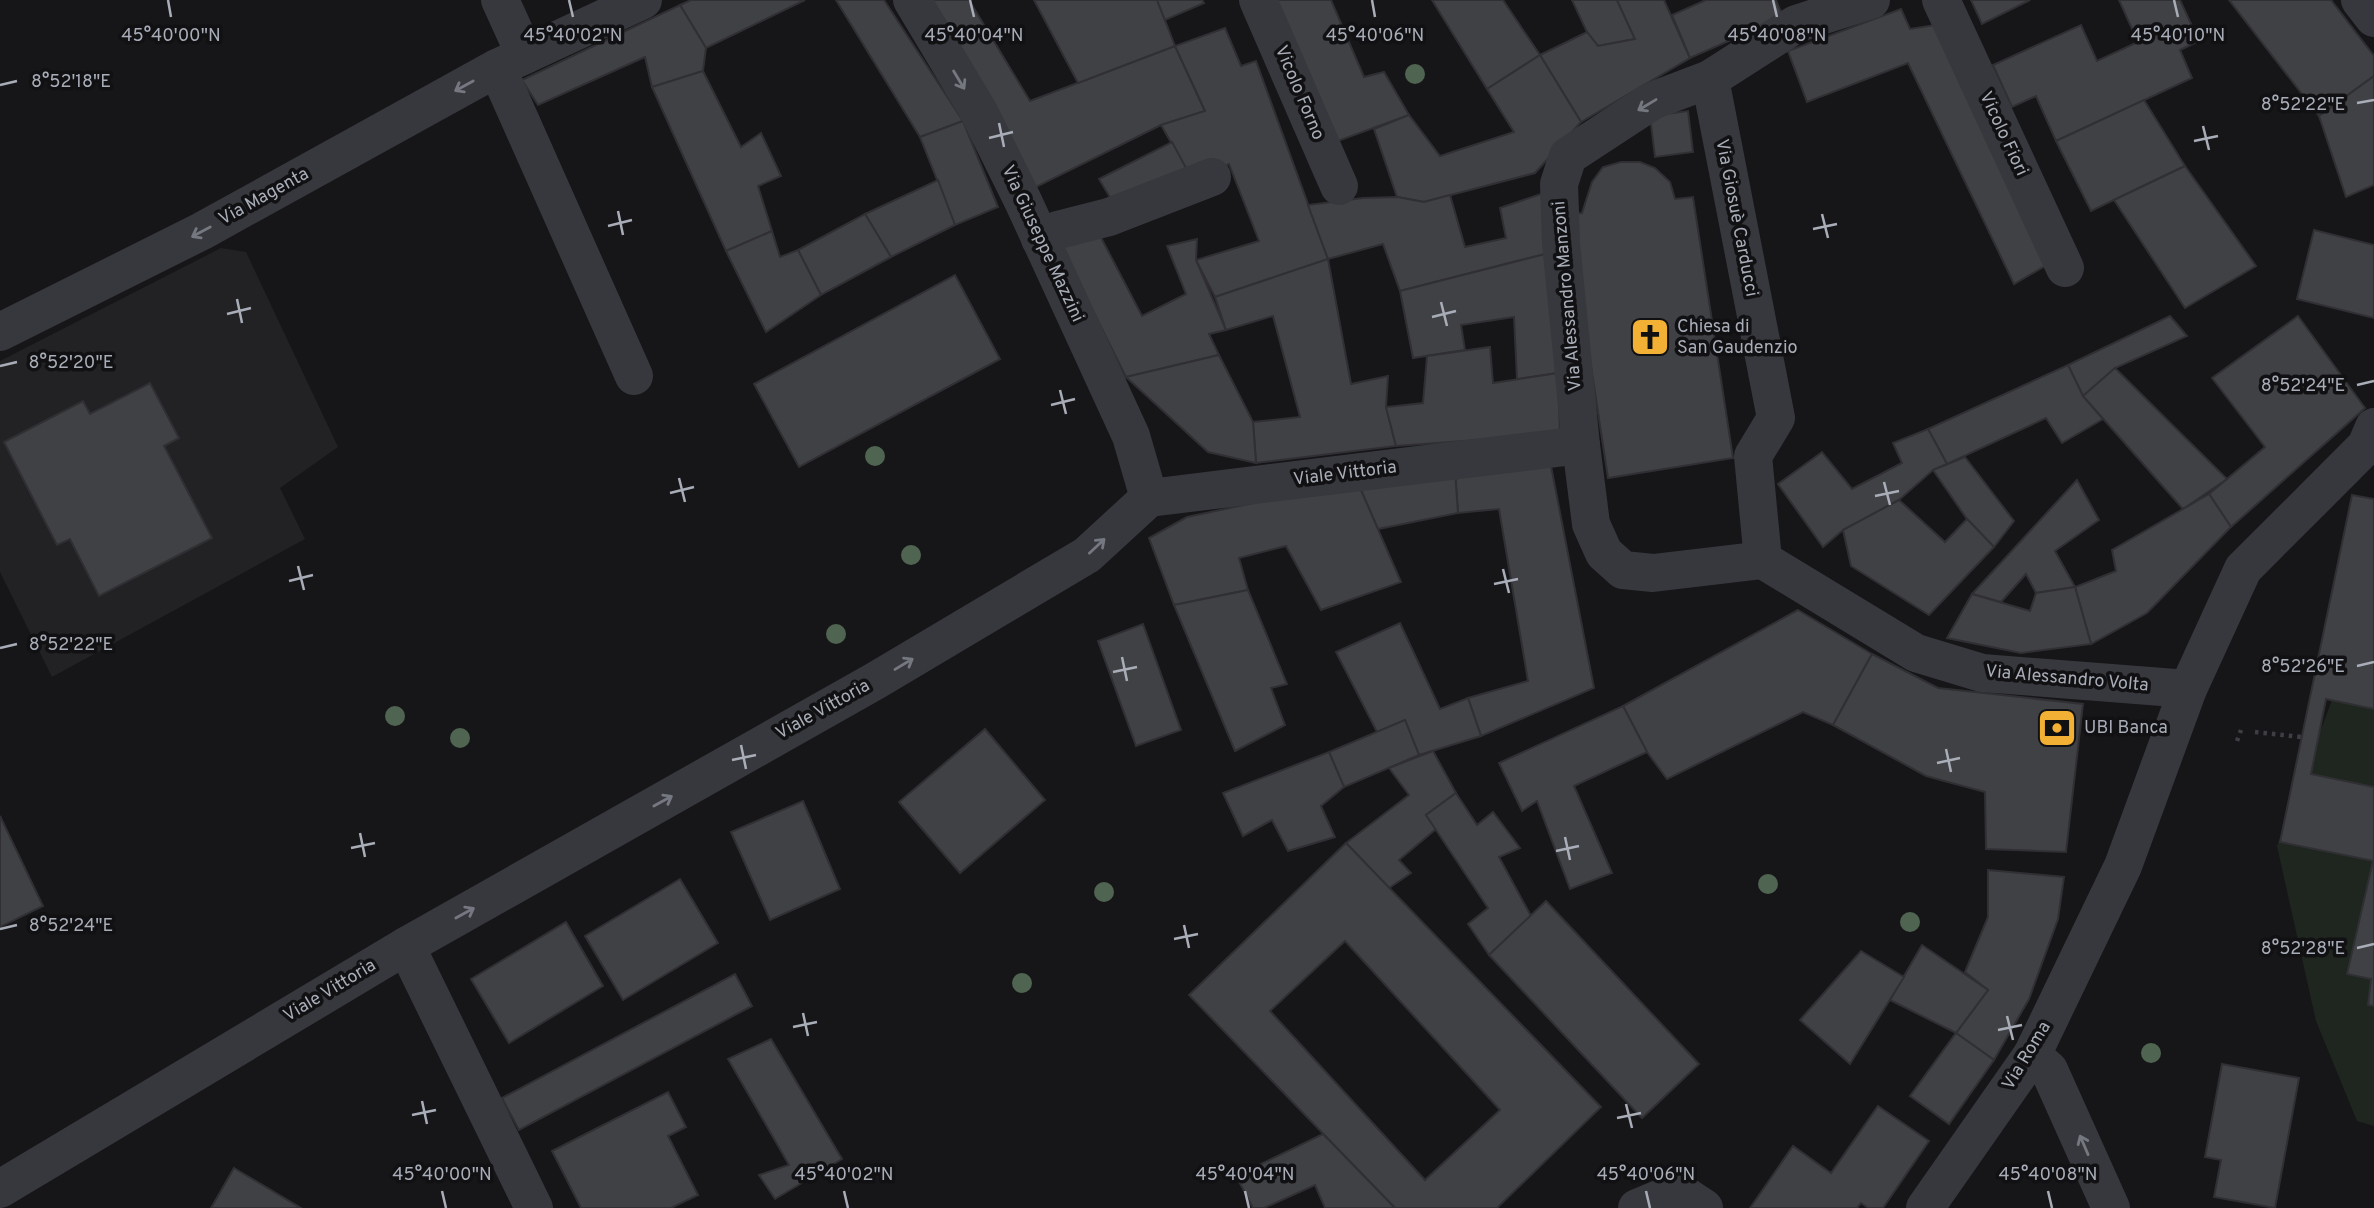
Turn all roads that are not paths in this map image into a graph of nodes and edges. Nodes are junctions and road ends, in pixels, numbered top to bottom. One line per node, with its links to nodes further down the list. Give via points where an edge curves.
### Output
1 (499, 0): 10 (street)
2 (643, 0): 10 (street)
3 (912, 0): 14 (street, Via Giuseppe Mazzini, one-way to 14, via 979,112)
4 (1258, 0): 13 (street, Vicolo Forno)
5 (1871, 0): 8 (street, Via Alessandro Manzoni)
6 (1941, 0): 15 (street, Vicolo Fiori)
7 (2360, 0): 9 (street)
8 (1791, 12): 11 (street, Via Alessandro Manzoni)
9 (2374, 18)
10 (511, 61): 16 (street, Via Magenta, one-way to 16, via 202,231); 17 (street)
11 (1710, 79): 19 (street, Via Alessandro Manzoni, one-way to 19, via 1652,101 1568,156 1559,184 1561,231); 21 (street, Via Giosuè Carducci, via 1776,418 1753,456)
12 (1212, 177): 14 (street)
13 (1339, 186)
14 (1040, 239): 20 (street, Via Giuseppe Mazzini, via 1131,436)
15 (2065, 268)
16 (0, 332)
17 (634, 376)
18 (2370, 436): 22 (street, Via Roma, via 2243,569)
19 (1581, 445): 20 (street, Viale Vittoria); 21 (street, Via Alessandro Manzoni, via 1591,524 1604,553 1623,570 1653,573)
20 (1149, 498): 23 (street, Viale Vittoria, one-way to 20, via 875,681 1087,555)
21 (1763, 560): 22 (street, Via Alessandro Volta, via 1916,653 1982,673)
22 (2188, 688): 24 (street, Via Roma, via 2111,894)
23 (406, 946): 25 (street, Viale Vittoria); 28 (street)
24 (2032, 1055): 31 (street, Via Roma); 32 (street, one-way to 24, via 2049,1070)
25 (0, 1189)
26 (0, 1201): 27 (street)
27 (3, 1208)
28 (534, 1208)
29 (1637, 1208): 30 (street, via 1678,1191)
30 (1704, 1208)
31 (1924, 1208)
32 (2111, 1208)

